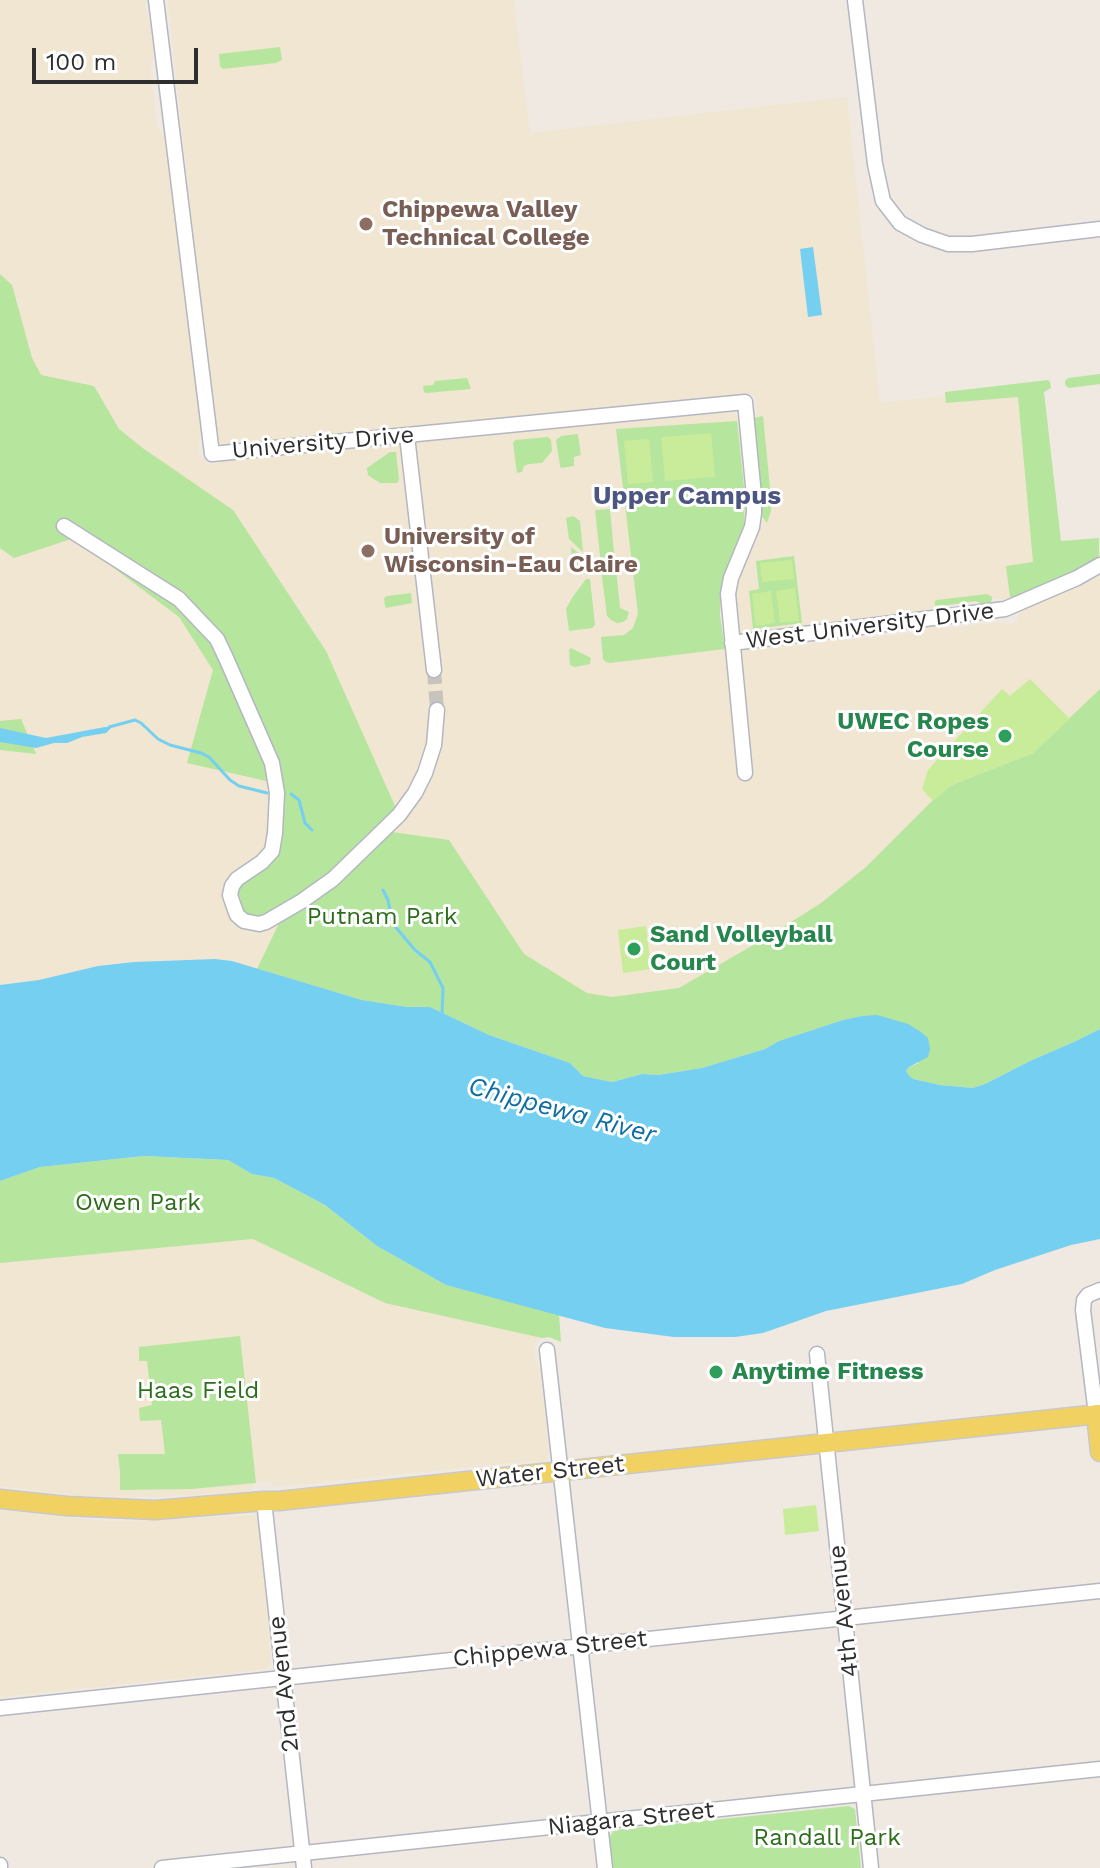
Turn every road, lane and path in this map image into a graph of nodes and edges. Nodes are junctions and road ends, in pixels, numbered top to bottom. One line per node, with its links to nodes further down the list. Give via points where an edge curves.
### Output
1 (156, 0): 5 (street, University Drive, via 212,454)
2 (855, 0): 3 (street, via 875,164 883,201 900,223 948,244)
3 (1100, 229)
4 (745, 402): 5 (street, University Drive); 8 (street, West University Drive, via 754,513 728,594)
5 (407, 436): 9 (street)
6 (64, 526): 10 (street, via 179,599 217,639 272,763 277,793 272,851 232,886 233,904 244,921 266,922 333,879 408,804 434,745)
7 (1100, 565): 8 (street, West University Drive, via 1005,609)
8 (732, 643): 11 (street)
9 (434, 670)
10 (437, 710)
11 (745, 773)
12 (1100, 1290): 15 (street, via 1088,1295 1083,1310)
13 (547, 1350): 18 (street)
14 (817, 1354): 16 (street, 4th Avenue)
15 (1098, 1414): 16 (main road, Water Street); 17 (main road)
16 (826, 1443): 18 (main road, Water Street); 22 (street, 4th Avenue)
17 (1100, 1452)
18 (560, 1471): 20 (main road, Water Street); 23 (street)
19 (0, 1499): 20 (main road, Water Street, via 155,1510)
20 (264, 1501): 24 (street, 2nd Avenue)
21 (1100, 1591): 22 (street, Chippewa Street)
22 (846, 1619): 23 (street, Chippewa Street); 27 (street, 4th Avenue)
23 (581, 1646): 24 (street, Chippewa Street); 28 (street)
24 (283, 1677): 25 (street, Chippewa Street); 29 (street, 2nd Avenue)
25 (0, 1708)
26 (1100, 1769): 27 (street, Niagara Street)
27 (863, 1794): 28 (street, Niagara Street); 32 (street, 4th Avenue)
28 (600, 1823): 29 (street, Niagara Street); 31 (street)
29 (303, 1861): 30 (street, Niagara Street)
30 (162, 1868)
31 (605, 1868)
32 (871, 1868)

